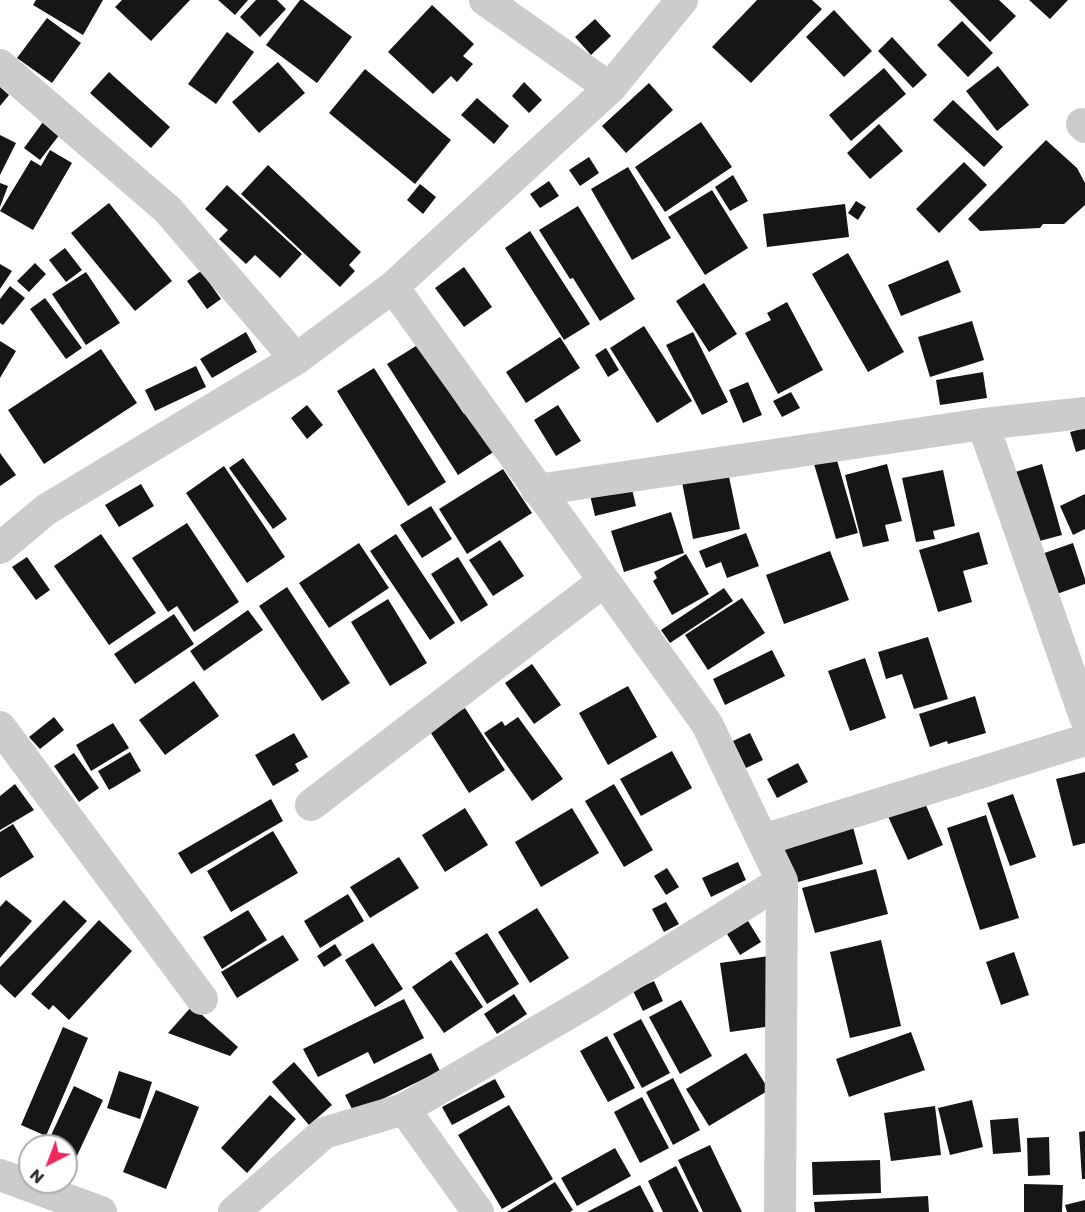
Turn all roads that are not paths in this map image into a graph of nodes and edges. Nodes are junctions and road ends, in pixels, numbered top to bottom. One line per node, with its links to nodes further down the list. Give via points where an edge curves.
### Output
1 (484, 0): 4 (street)
2 (682, 0): 4 (street)
3 (0, 65): 6 (street, via 168,210)
4 (610, 88): 5 (street)
5 (393, 287): 6 (street); 9 (street)
6 (296, 359): 10 (street, via 47,509)
7 (1085, 413): 8 (street)
8 (983, 424): 9 (street); 12 (street)
9 (537, 489): 11 (street)
10 (0, 548)
11 (604, 581): 15 (street); 16 (street, via 707,724)
12 (1085, 717)
13 (0, 727): 18 (street)
14 (1085, 740): 16 (street)
15 (311, 805)
16 (763, 840): 17 (street)
17 (782, 881): 19 (street, via 588,1002); 24 (street)
18 (202, 999)
19 (404, 1109): 22 (street, via 324,1133); 23 (street)
20 (0, 1175): 21 (street)
21 (101, 1212)
22 (234, 1212)
23 (478, 1212)
24 (780, 1212)

